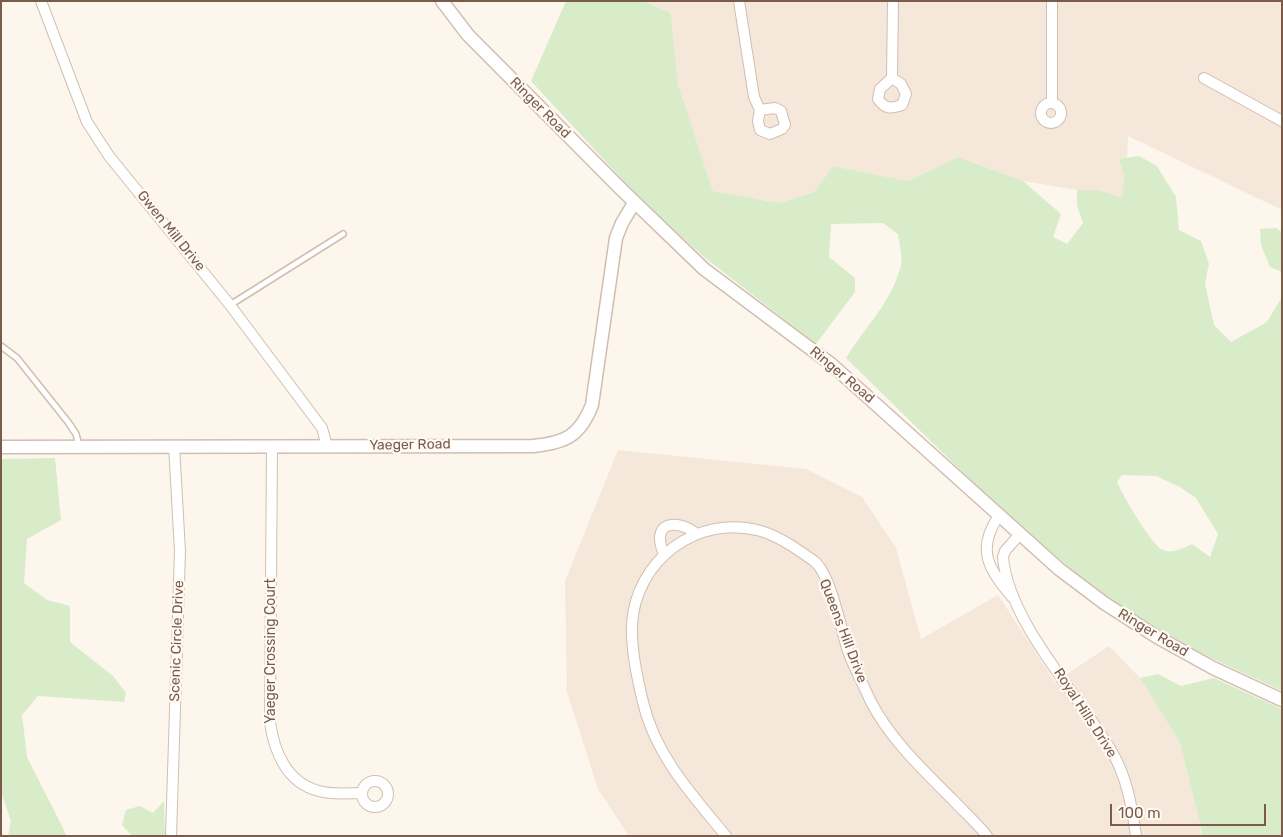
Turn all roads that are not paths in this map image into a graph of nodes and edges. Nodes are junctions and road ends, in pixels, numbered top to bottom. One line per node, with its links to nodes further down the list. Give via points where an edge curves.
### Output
1 (41, 1): 13 (street, Gwen Mill Drive, via 87,122 110,156)
2 (442, 1): 11 (street, Ringer Road, via 468,35)
3 (739, 1): 9 (street, via 754,97)
4 (893, 1): 6 (street)
5 (1052, 1): 8 (street)
6 (892, 78)
7 (1204, 78): 10 (street)
8 (1052, 103)
9 (760, 110)
10 (1282, 121)
11 (634, 203): 18 (street, Yaeger Road, via 616,238 592,405 581,427 572,435 561,442 533,446); 20 (street, Ringer Road, via 704,269 846,377)
12 (343, 234): 13 (lane)
13 (230, 305): 18 (street, Gwen Mill Drive, via 322,428)
14 (1, 346): 15 (lane, via 17,358 68,422)
15 (79, 446): 16 (street, Yaeger Road); 19 (street, Yaeger Road)
16 (174, 446): 17 (street, Yaeger Road); 27 (street, Scenic Circle Drive, via 180,551)
17 (272, 446): 18 (street, Yaeger Road); 26 (street, Yaeger Crossing Court, via 272,738 276,752 291,776 304,785 319,792)
18 (327, 446)
19 (1, 447)
20 (998, 517): 22 (street, Ringer Road); 24 (street, Royal Hills Drive, via 986,541 988,561 999,582)
21 (697, 534): 23 (street); 23 (street, via 675,523 665,526 660,540); 29 (street, Queens Hill Drive, via 732,527 759,530 777,537 816,563 832,595 848,652 871,702 921,768)
22 (1018, 535): 24 (street, Royal Hills Drive, via 1003,557); 25 (street, Ringer Road, via 1079,586 1133,623 1213,668)
23 (664, 554): 28 (street, via 650,570 640,590 632,625 643,703 653,731 678,778)
24 (1014, 599): 30 (street, Royal Hills Drive, via 1032,633 1113,753 1126,787)
25 (1282, 700)
26 (362, 793)
27 (171, 836)
28 (726, 836)
29 (987, 836)
30 (1136, 836)

